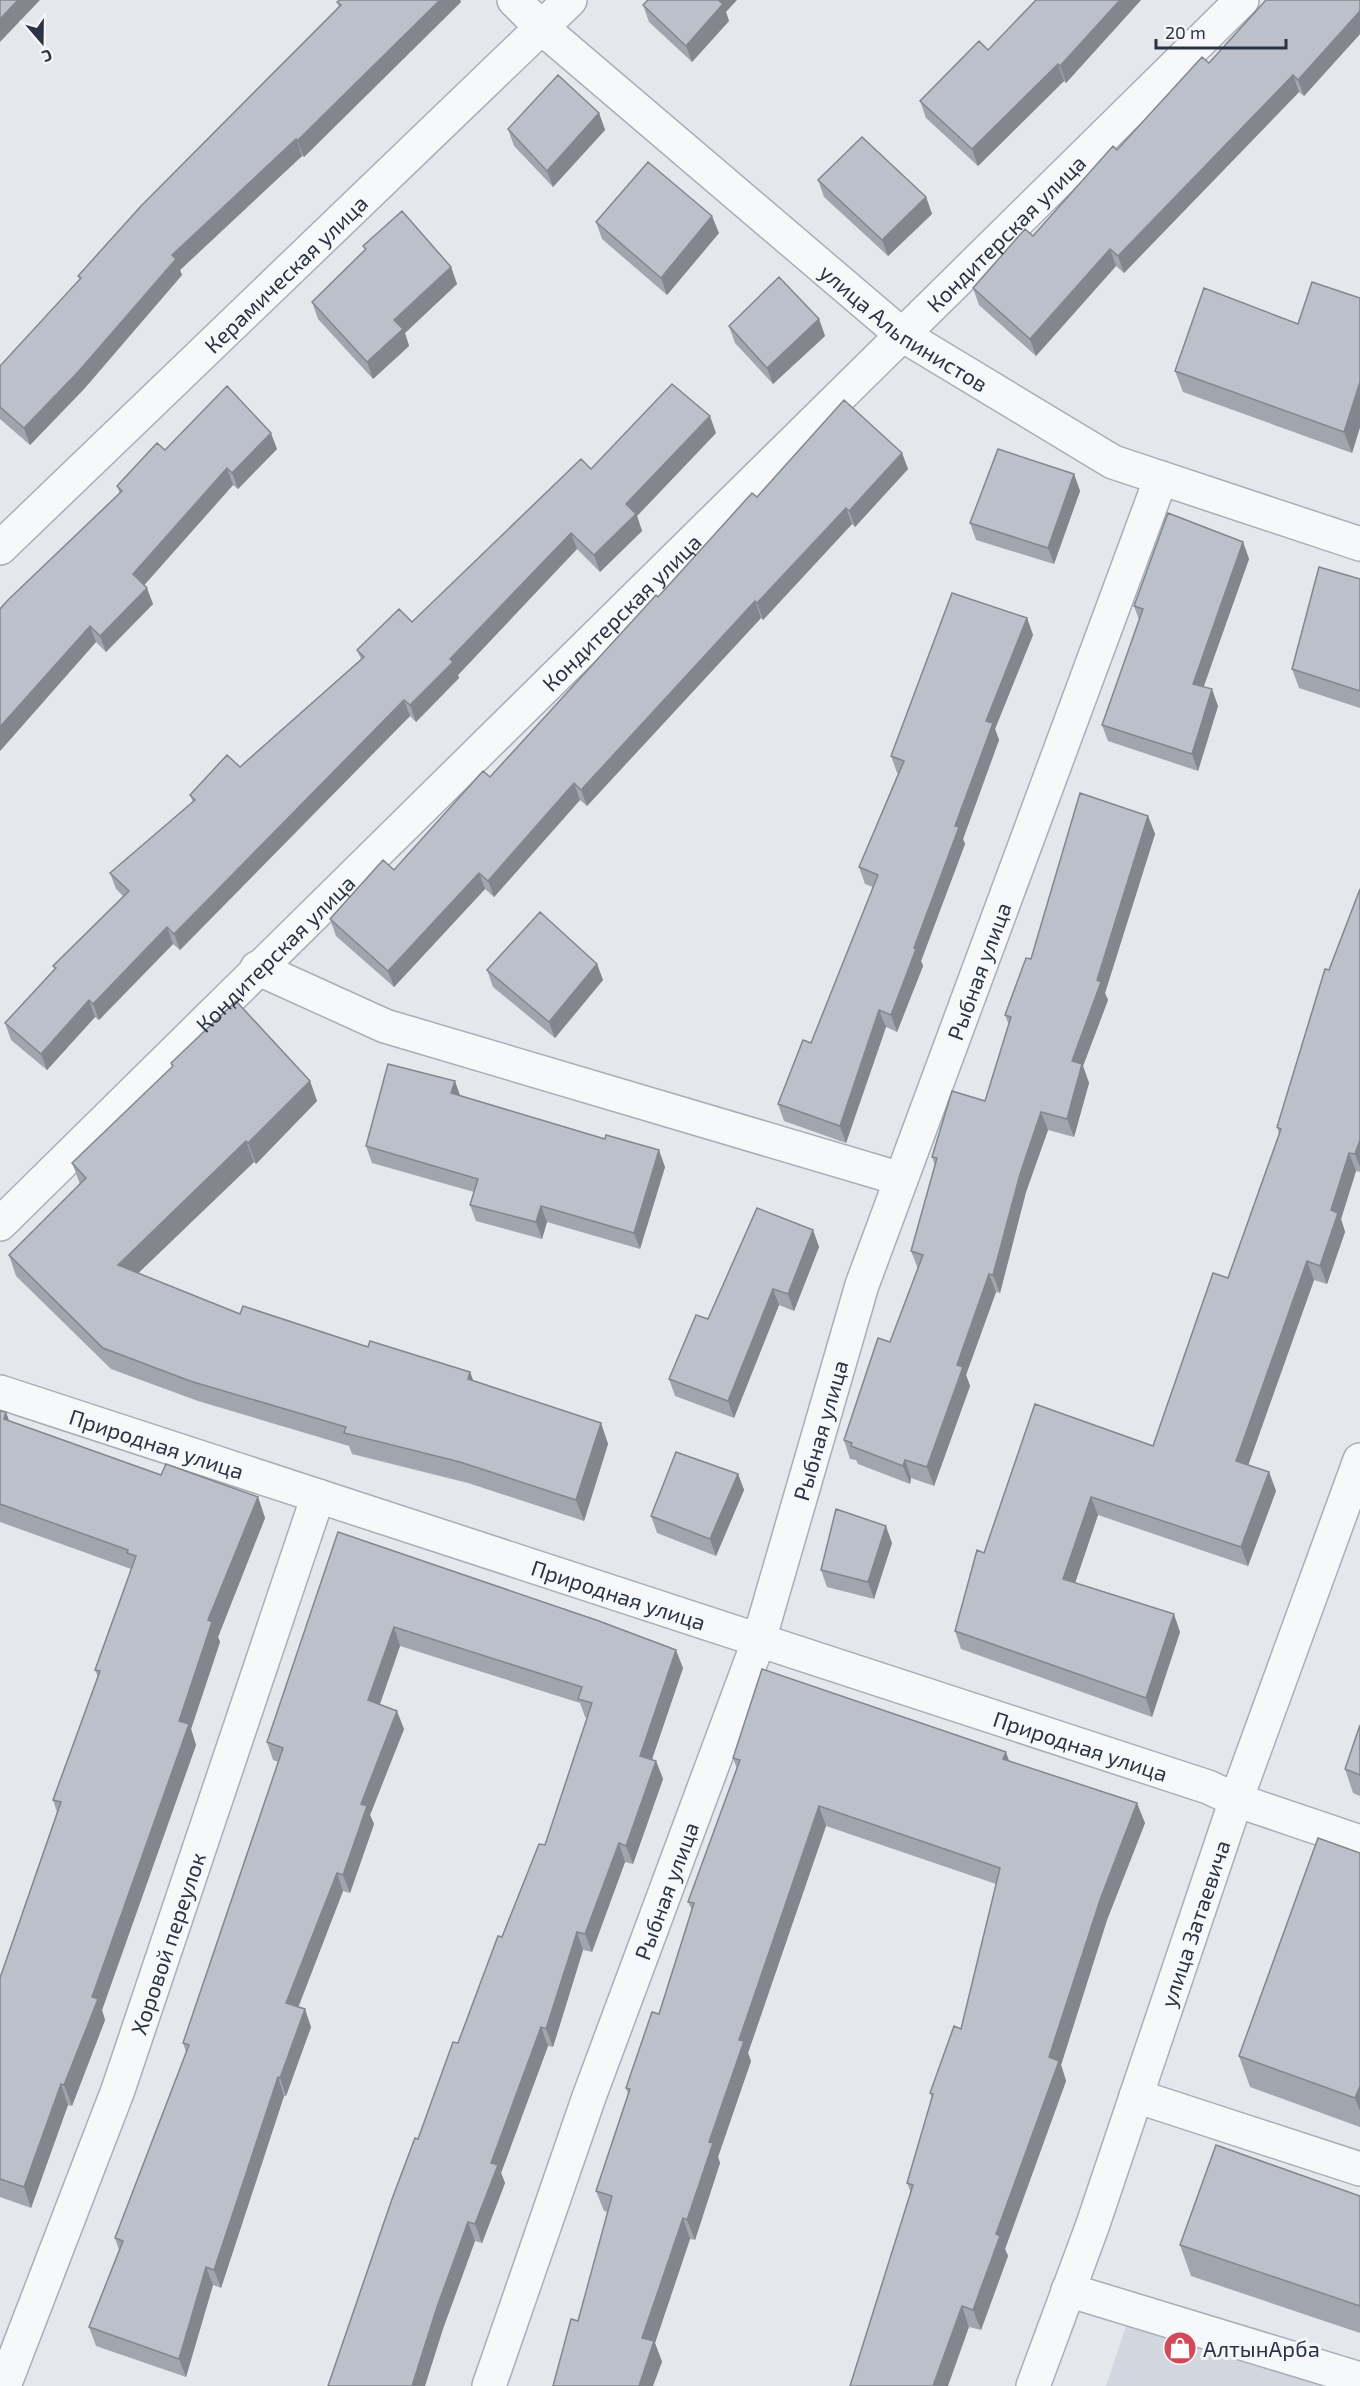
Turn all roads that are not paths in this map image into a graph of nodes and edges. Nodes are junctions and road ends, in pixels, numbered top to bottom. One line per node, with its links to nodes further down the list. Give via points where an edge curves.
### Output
1 (514, 0): 4 (street, улица Альпинистов)
2 (570, 0): 4 (street, Керамическая улица)
3 (1242, 0): 5 (street, Кондитерская улица)
4 (542, 28): 5 (street, улица Альпинистов); 8 (street, Керамическая улица)
5 (901, 334): 6 (street, улица Альпинистов, via 1113,462); 9 (street, Кондитерская улица)
6 (1161, 478): 7 (street, улица Альпинистов); 10 (street, Рыбная улица)
7 (1360, 544)
8 (0, 548)
9 (257, 968): 10 (street, via 385,1026); 11 (street, Кондитерская улица)
10 (901, 1179): 15 (street, Рыбная улица, via 862,1286)
11 (0, 1224)
12 (0, 1392): 14 (street, Природная улица)
13 (1360, 1460): 16 (street, улица Затаевича)
14 (318, 1496): 15 (street, Природная улица); 22 (street, Хоровой переулок, via 118,2091)
15 (759, 1640): 16 (street, Природная улица, via 1208,1787); 23 (street, Рыбная улица, via 589,2097)
16 (1236, 1800): 17 (street, Природная улица); 18 (street, улица Затаевича)
17 (1360, 1842)
18 (1136, 2096): 19 (street); 20 (street, улица Затаевича)
19 (1360, 2169)
20 (1068, 2290): 21 (street); 24 (street, улица Затаевича)
21 (1360, 2379)
22 (4, 2386)
23 (489, 2386)
24 (1033, 2386)

